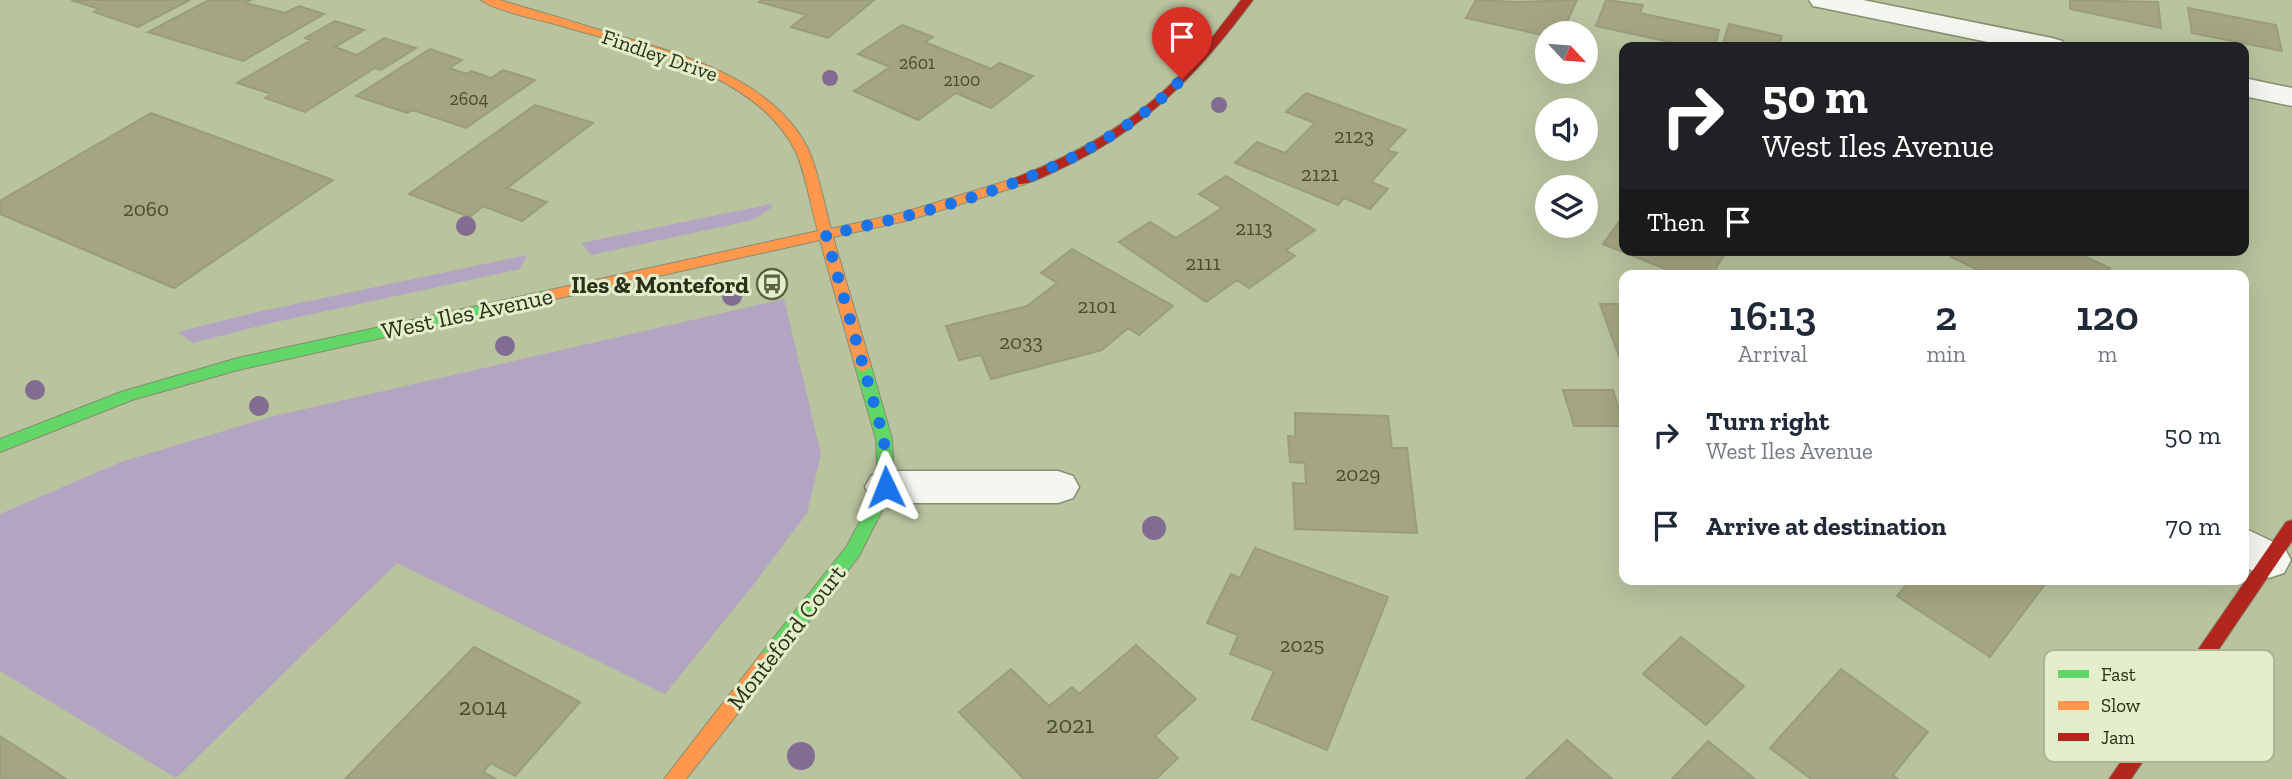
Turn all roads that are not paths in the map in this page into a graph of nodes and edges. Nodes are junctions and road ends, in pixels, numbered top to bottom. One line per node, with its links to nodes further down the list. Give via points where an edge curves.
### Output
1 (488, 0): 7 (street, Findley Drive, via 691,61 758,97 790,130 802,151)
2 (1247, 0): 7 (street, West Iles Avenue, via 1166,96 1055,167 939,209)
3 (1823, 0): 4 (street)
4 (2028, 42)
5 (2249, 88): 6 (street)
6 (2292, 97)
7 (826, 235): 8 (street, West Iles Avenue, via 237,364 127,396); 9 (street, Monteford Court, via 884,439)
8 (0, 446)
9 (886, 487): 10 (street); 16 (street, Monteford Court, via 853,551)
10 (1058, 487)
11 (2268, 544): 12 (street)
12 (2249, 574)
13 (2242, 585): 14 (street)
14 (2201, 650)
15 (2130, 762): 17 (street)
16 (674, 779)
17 (2119, 779)

